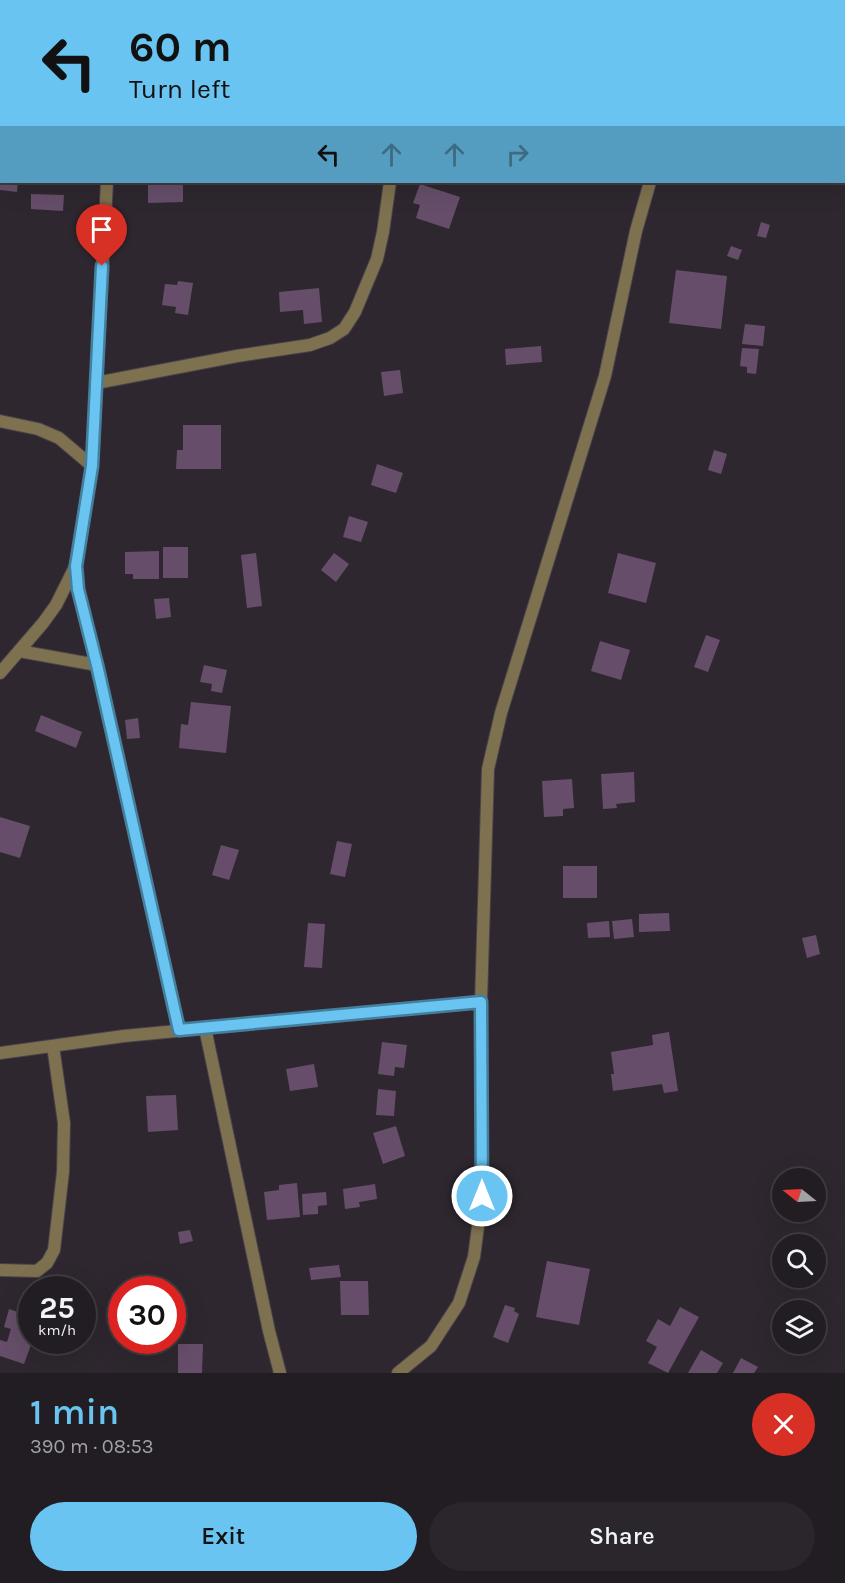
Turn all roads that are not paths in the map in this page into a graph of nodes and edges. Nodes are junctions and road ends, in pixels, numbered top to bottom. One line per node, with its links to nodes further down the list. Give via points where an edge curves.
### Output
1 (107, 183): 4 (street)
2 (390, 183): 4 (street, via 377,259 344,329 310,345)
3 (650, 183): 11 (street, via 605,376 501,713 488,769)
4 (96, 382): 6 (street)
5 (0, 421): 6 (street, via 39,429 59,438)
6 (92, 466): 7 (street)
7 (76, 566): 8 (street, via 56,605); 9 (street)
8 (19, 651): 9 (street); 10 (street)
9 (97, 665): 13 (street)
10 (0, 673)
11 (481, 1002): 12 (street); 18 (street, via 482,1196 474,1257 459,1303 442,1329 430,1346)
12 (205, 1028): 13 (street); 17 (street)
13 (179, 1030): 14 (street)
14 (53, 1046): 15 (street); 16 (street, via 64,1123 54,1250 37,1271)
15 (0, 1053)
16 (0, 1270)
17 (280, 1373)
18 (398, 1373)

